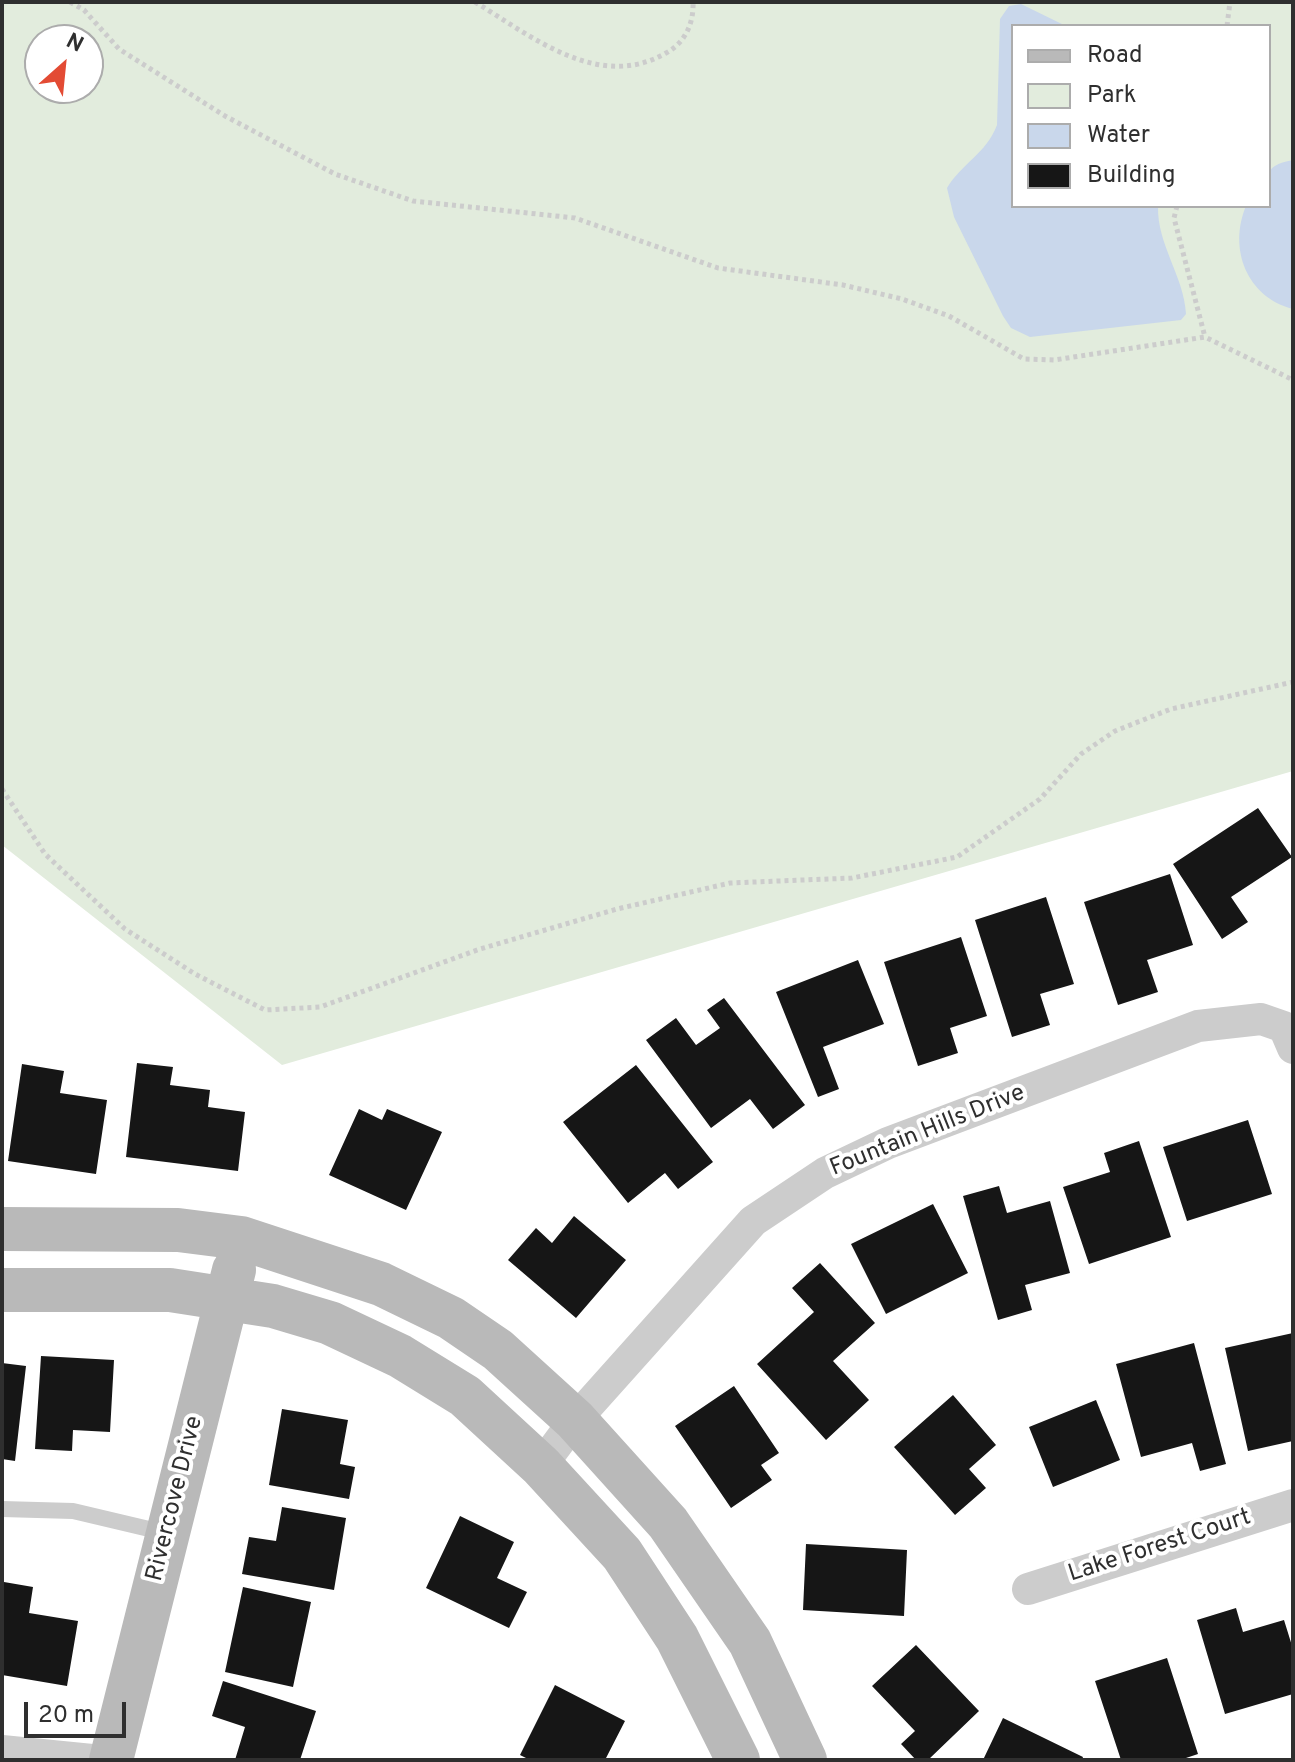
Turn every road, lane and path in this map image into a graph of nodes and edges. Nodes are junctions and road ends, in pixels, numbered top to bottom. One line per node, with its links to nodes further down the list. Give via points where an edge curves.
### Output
1 (70, 2): 7 (path, via 119,49 225,116 335,174 413,201 575,218 718,268 843,285 902,299 949,316 1024,359 1054,360)
2 (475, 2): 3 (path, via 585,64 623,67 655,60 676,48 690,28)
3 (693, 2)
4 (1230, 2): 5 (path)
5 (1227, 24)
6 (1176, 208): 7 (path, via 1174,218)
7 (1205, 337): 8 (path)
8 (1293, 380)
9 (1293, 682): 10 (path, via 1171,709 1115,731 1081,754 1040,799 957,857 852,878 730,883 617,909 480,949 320,1007 265,1010 125,929 45,854)
10 (2, 789)
11 (1288, 1038): 16 (street, Fountain Hills Drive, via 1261,1019 1198,1026 888,1143 825,1173 753,1221)
12 (2, 1229): 13 (street, via 178,1230)
13 (241, 1238): 15 (street, Rivercove Drive); 16 (street, via 381,1284 451,1318 498,1350)
14 (2, 1290): 15 (street, via 170,1290)
15 (227, 1299): 17 (street, via 330,1323 400,1356 465,1396); 20 (street, Rivercove Drive)
16 (575, 1420): 17 (street, Fountain Hills Drive); 26 (street, via 668,1523 750,1642)
17 (541, 1466): 25 (street, via 622,1554 677,1638)
18 (1293, 1505): 21 (street, Lake Forest Court)
19 (2, 1509): 20 (lane, via 73,1511)
20 (168, 1533): 24 (street, Rivercove Drive)
21 (1028, 1589)
22 (2, 1751): 23 (street)
23 (92, 1760)
24 (111, 1760)
25 (738, 1760)
26 (805, 1760)

